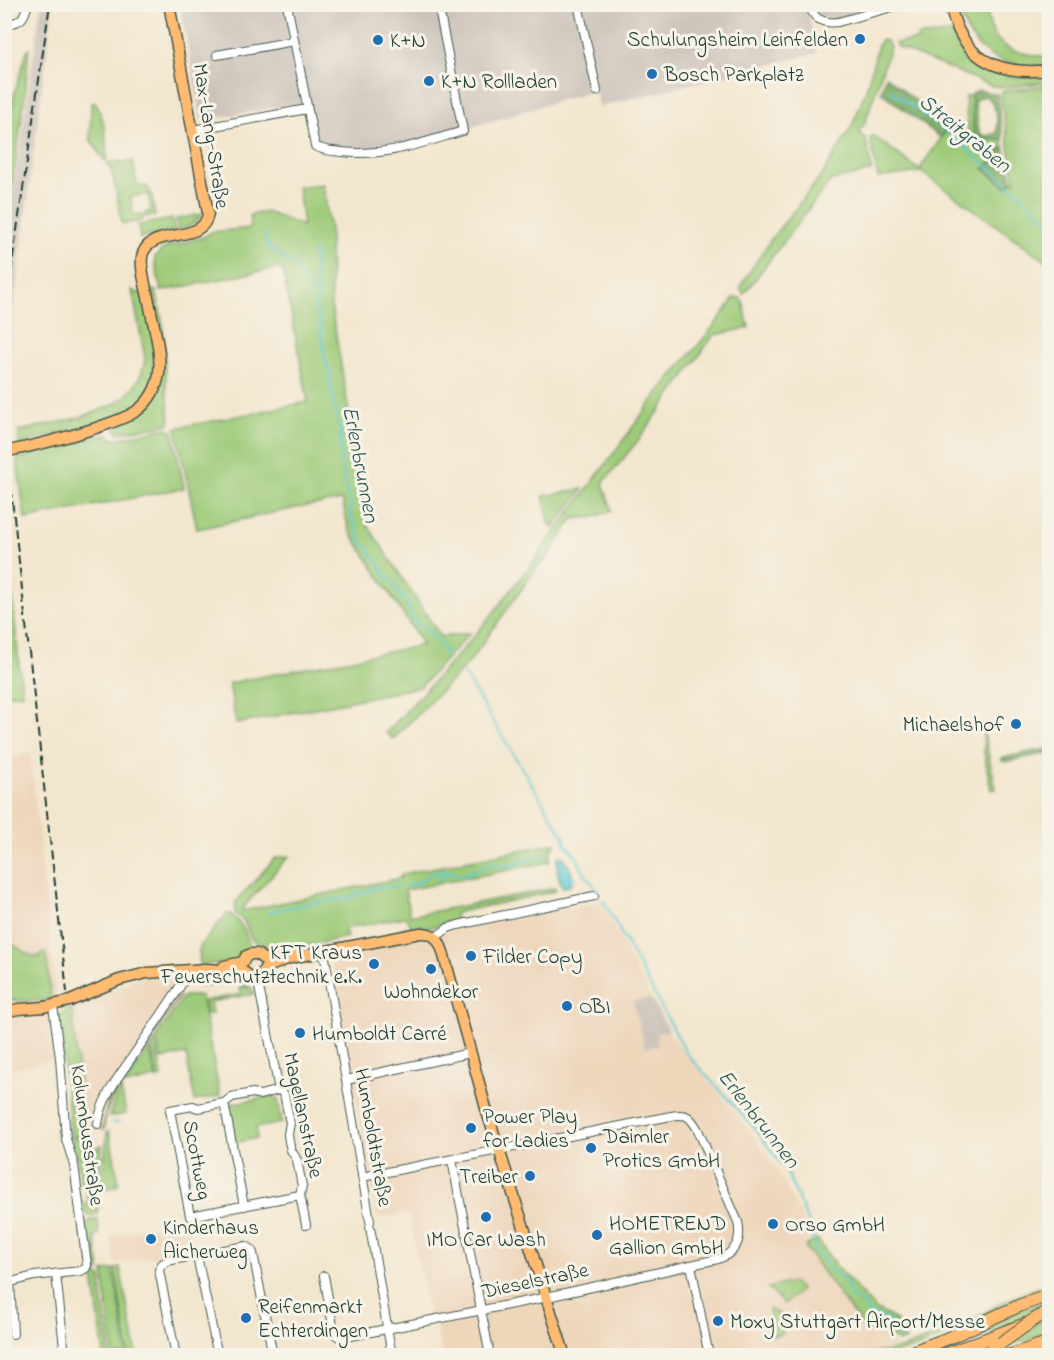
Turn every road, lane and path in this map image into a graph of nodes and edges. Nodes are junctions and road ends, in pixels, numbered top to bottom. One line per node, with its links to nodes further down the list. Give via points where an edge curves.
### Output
1 (28, 4): 9 (street, via 22,20)
2 (169, 4): 15 (main road, Max-Lang-Straße)
3 (287, 4): 10 (street)
4 (438, 4): 14 (street, via 463,131 385,153 322,150 315,146)
5 (578, 4): 13 (street)
6 (809, 4): 7 (street, via 812,14 827,23)
7 (903, 4)
8 (950, 4): 12 (main road, via 961,36 982,59 1010,70)
9 (4, 25)
10 (294, 41): 11 (street); 14 (street)
11 (217, 55)
12 (1050, 70)
13 (597, 91)
14 (307, 109): 15 (street)
15 (193, 130): 16 (main road, Max-Lang-Straße, via 207,218 196,230 159,239 142,255 159,362 158,381 147,402 109,424)
16 (4, 452)
17 (594, 896): 18 (street, via 458,925)
18 (436, 937): 19 (main road, via 420,933); 26 (main road)
19 (324, 952): 20 (main road); 27 (street, Humboldtstraße)
20 (264, 963): 21 (main road, via 252,954 246,956); 23 (main road, via 264,972)
21 (243, 966): 22 (main road); 23 (main road, via 249,976)
22 (185, 970): 24 (main road, via 137,975); 30 (street, via 179,988 105,1100)
23 (257, 977): 28 (street, Magellanstraße)
24 (53, 1006): 25 (main road); 39 (street, Kolumbusstraße, via 66,1138 74,1165 87,1262 81,1271)
25 (4, 1013)
26 (470, 1053): 27 (street); 31 (main road)
27 (346, 1080): 33 (street, Humboldtstraße)
28 (279, 1090): 29 (street, via 232,1097); 34 (street, Magellanstraße, via 284,1094 290,1123 289,1142 297,1160)
29 (224, 1102): 35 (street); 35 (street, Scottweg, via 170,1110 190,1216)
30 (98, 1124)
31 (499, 1150): 32 (street); 38 (street, Dieselstraße, via 681,1114 690,1118 740,1229 738,1243 725,1257); 43 (main road)
32 (452, 1160): 33 (street); 44 (street)
33 (362, 1177): 47 (street, Humboldtstraße)
34 (300, 1195): 35 (street); 36 (street, Magellanstraße)
35 (244, 1206)
36 (306, 1225)
37 (197, 1256): 52 (street, via 163,1262 160,1267); 53 (street); 54 (street, via 246,1246 251,1249)
38 (691, 1265): 43 (street, Dieselstraße); 58 (street)
39 (56, 1274): 41 (street); 51 (street)
40 (324, 1276): 47 (street, Dieselstraße, via 334,1331 339,1338)
41 (7, 1283): 48 (street)
42 (1050, 1295): 59 (highway)
43 (546, 1297): 44 (street, Dieselstraße); 57 (main road)
44 (482, 1310): 47 (street, Dieselstraße); 56 (street)
45 (1050, 1310): 61 (highway, bridge)
46 (1050, 1317): 60 (highway)
47 (387, 1328): 55 (street, Humboldtstraße)
48 (13, 1334)
49 (1050, 1342): 62 (highway)
50 (1050, 1354): 63 (highway)
51 (65, 1356)
52 (176, 1356)
53 (218, 1356)
54 (273, 1356)
55 (392, 1356)
56 (490, 1356)
57 (565, 1356)
58 (709, 1356)
59 (901, 1356)
60 (940, 1356)
61 (981, 1356)
62 (1008, 1356)
63 (1044, 1356)

